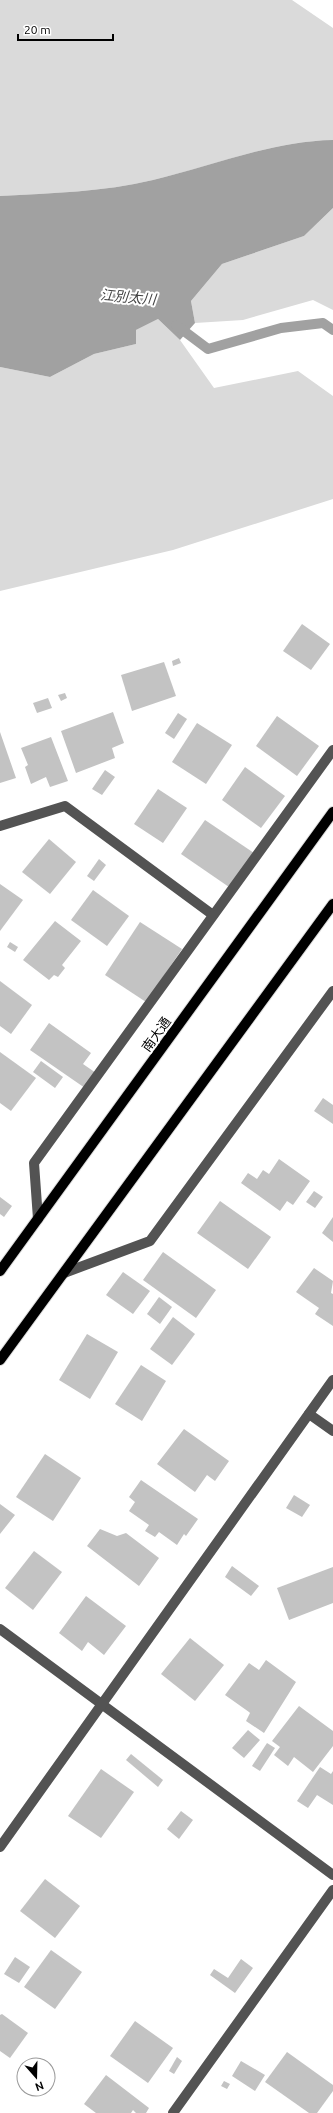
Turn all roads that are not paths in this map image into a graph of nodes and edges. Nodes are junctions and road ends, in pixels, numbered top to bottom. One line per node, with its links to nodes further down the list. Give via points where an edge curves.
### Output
1 (333, 750): 5 (street)
2 (333, 812): 7 (main road, 南大通)
3 (0, 826): 5 (street, via 65,806)
4 (333, 904): 9 (main road)
5 (213, 915): 7 (street, via 34,1163)
6 (333, 991): 9 (street, via 150,1241)
7 (38, 1218): 8 (main road, 南大通)
8 (0, 1271)
9 (64, 1273): 10 (main road)
10 (0, 1360)
11 (333, 1380): 12 (street)
12 (309, 1414): 13 (street); 15 (street)
13 (333, 1431)
14 (0, 1629): 15 (street)
15 (102, 1705): 16 (street); 17 (street)
16 (0, 1846)
17 (333, 1875)
18 (333, 1890): 19 (street)
19 (173, 2113)

